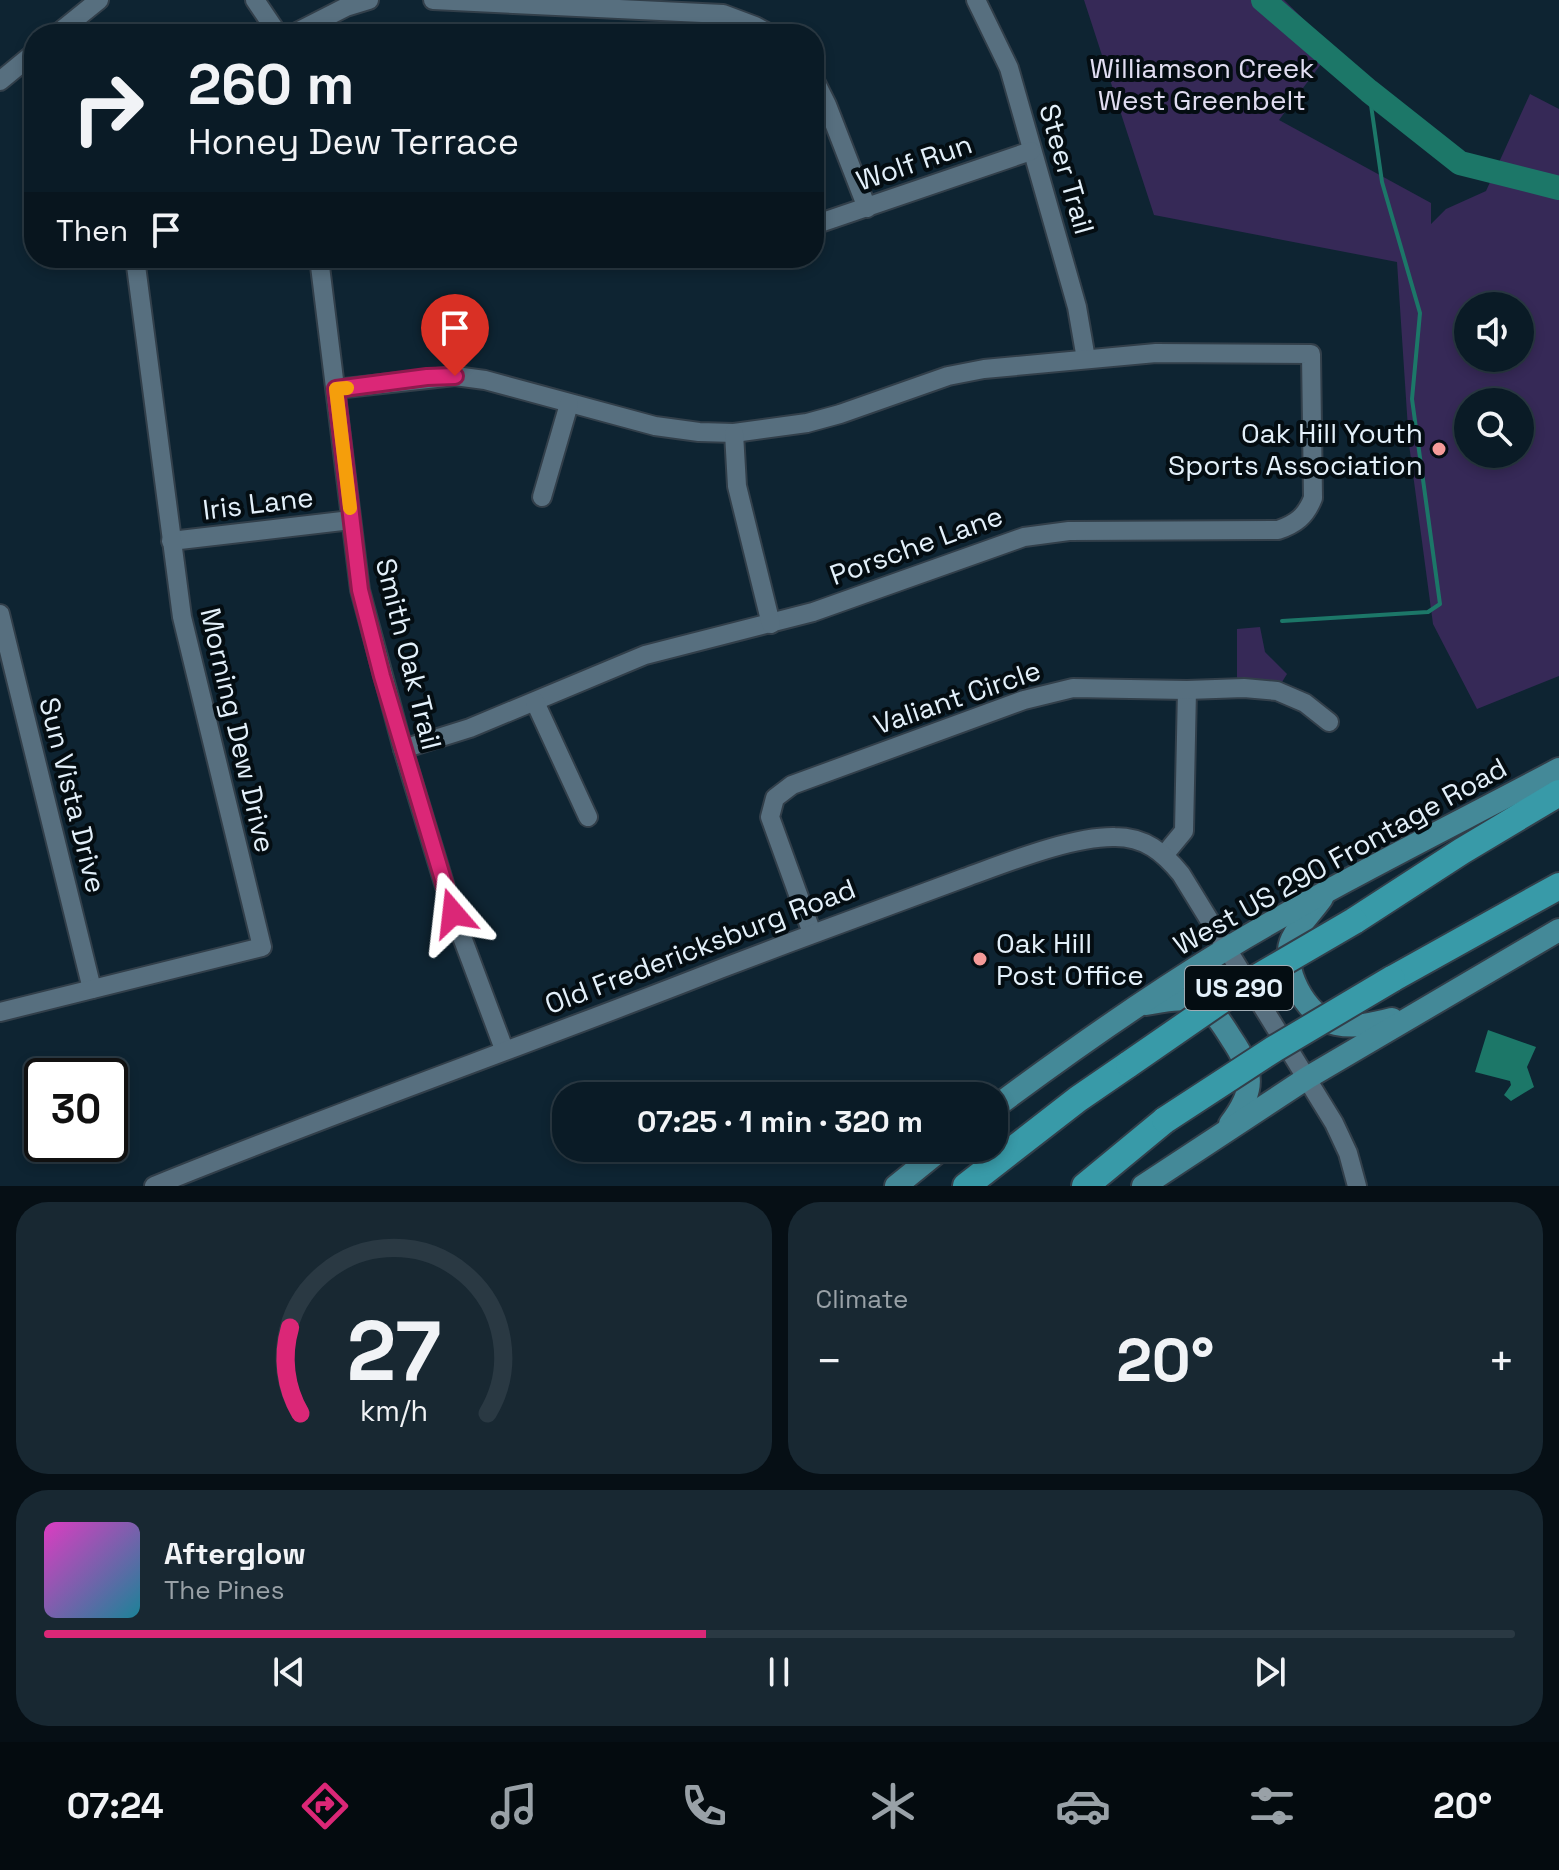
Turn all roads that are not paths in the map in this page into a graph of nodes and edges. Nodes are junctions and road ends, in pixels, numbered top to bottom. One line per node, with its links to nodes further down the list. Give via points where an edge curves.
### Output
1 (99, 0): 7 (street)
2 (255, 0): 8 (street)
3 (369, 0): 9 (street)
4 (433, 0): 6 (street)
5 (976, 0): 14 (street, Steer Trail, via 1009,68)
6 (618, 4): 10 (street, via 723,14)
7 (69, 24)
8 (271, 24)
9 (313, 24)
10 (746, 24)
11 (24, 61): 12 (street)
12 (0, 81)
13 (824, 99): 15 (street)
14 (1031, 151): 15 (street, Wolf Run); 19 (street, Steer Trail, via 1077,307)
15 (867, 208): 16 (street, Wolf Run)
16 (824, 222)
17 (136, 268): 25 (street, Morning Dew Drive)
18 (320, 268): 20 (street, Smith Oak Trail)
19 (1086, 359): 22 (street, via 965,372 807,423); 27 (street, Porsche Lane, via 1156,353 1311,354 1313,498 1302,518 1278,530 1044,532)
20 (336, 389): 21 (street, via 455,376); 24 (street, Smith Oak Trail)
21 (569, 404): 22 (street, via 655,426); 23 (street)
22 (734, 433): 27 (street, via 737,486)
23 (542, 497)
24 (351, 520): 25 (street, Iris Lane); 31 (street, Smith Oak Trail, via 360,590)
25 (171, 541): 41 (street, Morning Dew Drive, via 187,648 262,947)
26 (0, 614): 41 (street, Sun Vista Drive)
27 (771, 624): 29 (street, Porsche Lane, via 645,655)
28 (1187, 690): 30 (street, Valiant Circle, via 1277,691 1305,703); 35 (street, via 1184,831); 39 (street, Valiant Circle, via 1073,688 1024,700 792,785 775,798 770,817)
29 (535, 702): 31 (street, Porsche Lane); 34 (street)
30 (1329, 722)
31 (403, 749): 45 (street, Smith Oak Trail, via 453,913)
32 (1559, 769): 37 (main road, West US 290 Frontage Road)
33 (1559, 793): 52 (highway, US 290, bridge, via 1239,988 1078,1099)
34 (588, 817)
35 (1165, 854): 39 (street, Old Fredericksburg Road, via 1139,839 1086,841 1021,858); 40 (street)
36 (1559, 886): 53 (highway, US 290, bridge, via 1274,1049 1165,1120)
37 (1328, 891): 40 (main road, West US 290 Frontage Road); 44 (main road, via 1292,939 1288,956 1291,977 1313,1012 1333,1024 1362,1026)
38 (1559, 930): 44 (main road)
39 (812, 933): 45 (street, Old Fredericksburg Road)
40 (1226, 949): 42 (main road, West US 290 Frontage Road); 46 (street)
41 (92, 989): 43 (street, Morning Dew Drive)
42 (1139, 1005): 47 (main road, West US 290 Frontage Road); 48 (main road, via 1177,999 1201,1003 1218,1018 1246,1060 1249,1087 1243,1106)
43 (0, 1012)
44 (1411, 1015): 46 (main road)
45 (504, 1049): 50 (street, Old Fredericksburg Road)
46 (1307, 1078): 48 (main road); 55 (street, via 1348,1153)
47 (1008, 1098)
48 (1224, 1131): 54 (main road)
49 (926, 1162): 51 (main road)
50 (154, 1186)
51 (896, 1186)
52 (966, 1186)
53 (1085, 1186)
54 (1143, 1186)
55 (1357, 1186)

